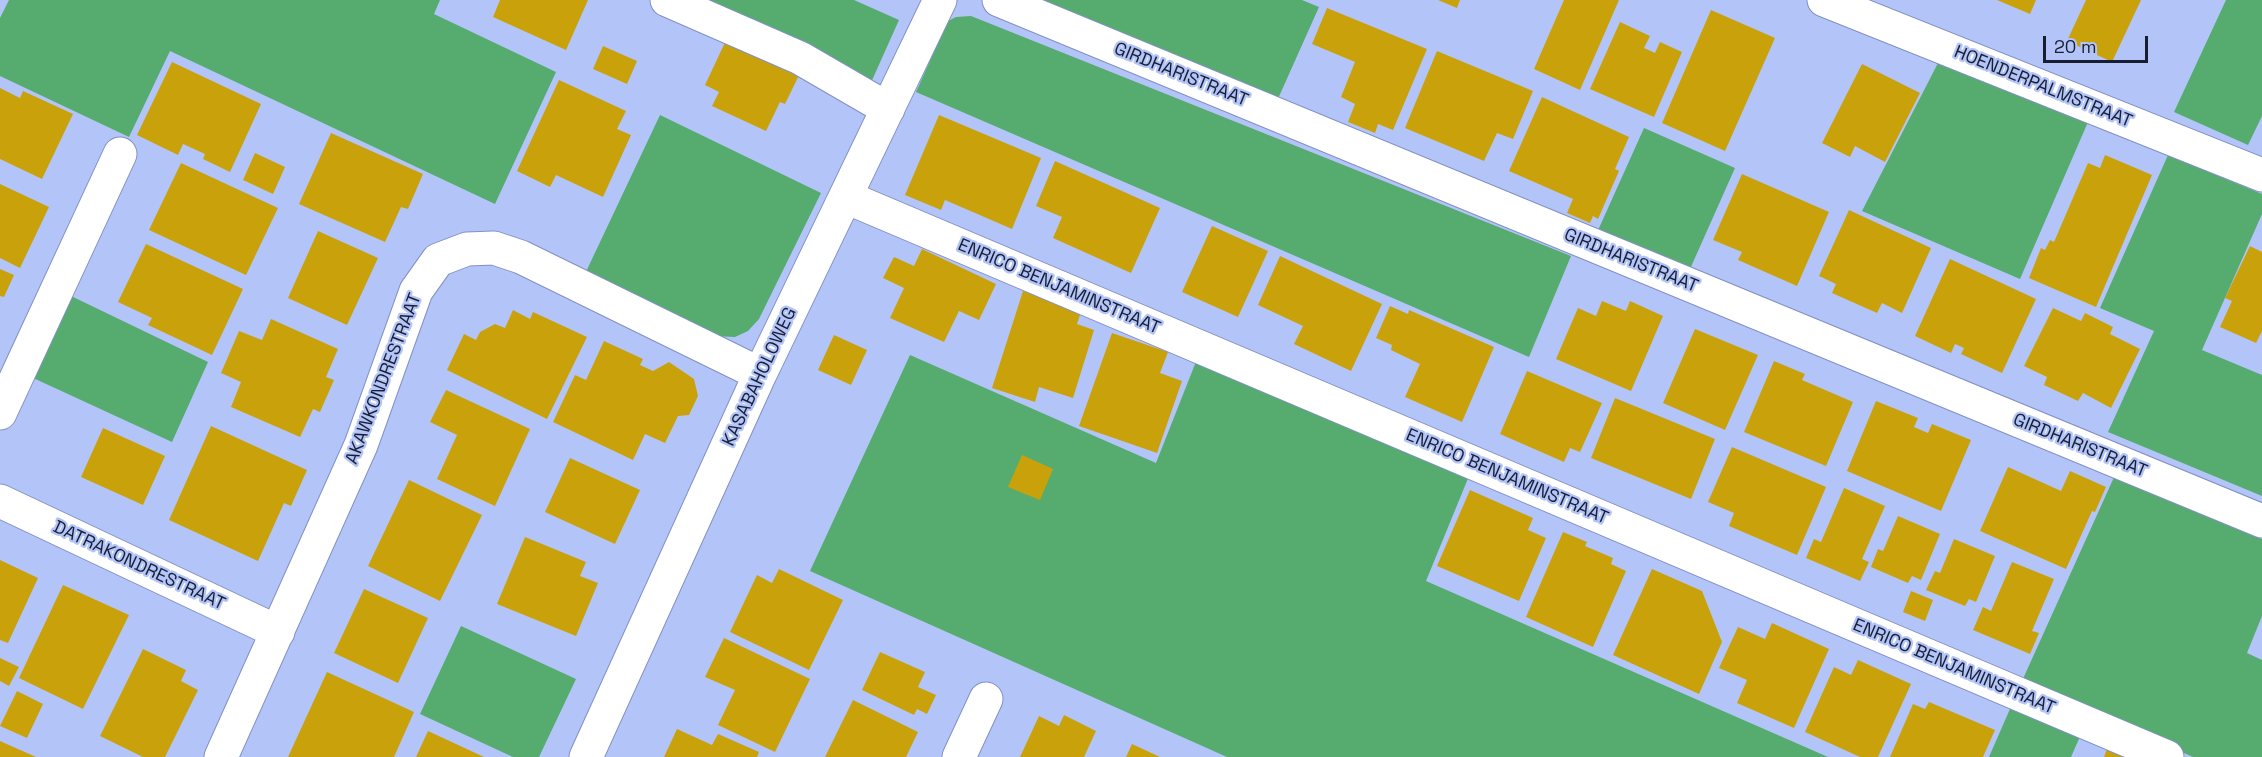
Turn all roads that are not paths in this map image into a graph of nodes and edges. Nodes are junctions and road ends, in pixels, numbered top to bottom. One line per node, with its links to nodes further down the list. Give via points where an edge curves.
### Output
1 (667, 0): 5 (street, via 800,58)
2 (940, 0): 5 (street, KASABAHOLOWEG)
3 (999, 0): 12 (street, GIRDHARISTRAAT)
4 (1824, 0): 7 (street, HOENDERPALMSTRAAT)
5 (888, 109): 8 (street, KASABAHOLOWEG)
6 (120, 154): 10 (street)
7 (2262, 175)
8 (846, 197): 9 (street, KASABAHOLOWEG); 18 (street, ENRICO BENJAMINSTRAAT)
9 (760, 374): 13 (street, AKAWKONDRESTRAAT, via 512,254 494,248 467,249 438,260 416,291 361,445); 16 (street, KASABAHOLOWEG)
10 (0, 412)
11 (0, 501): 13 (street, DATRAKONDRESTRAAT)
12 (2262, 521)
13 (279, 632): 15 (street, AKAWKONDRESTRAAT)
14 (986, 699): 17 (street)
15 (221, 757)
16 (586, 757)
17 (959, 757)
18 (2168, 757)

